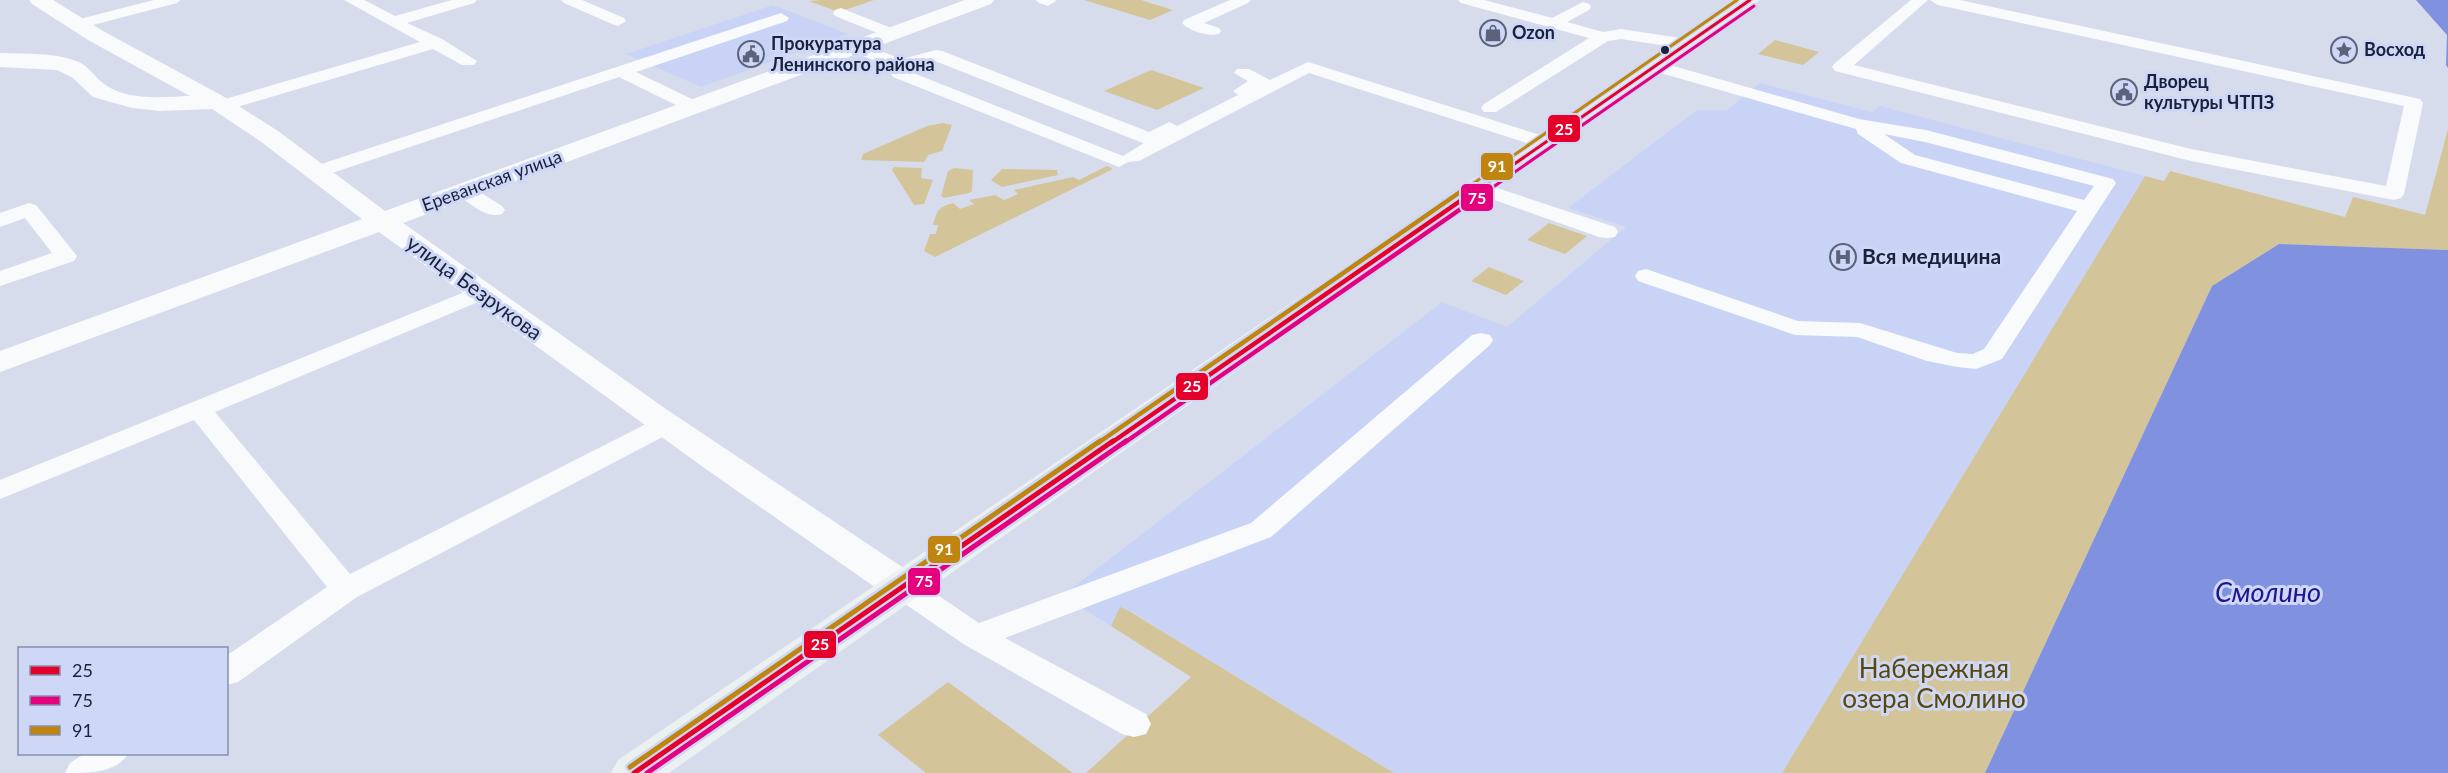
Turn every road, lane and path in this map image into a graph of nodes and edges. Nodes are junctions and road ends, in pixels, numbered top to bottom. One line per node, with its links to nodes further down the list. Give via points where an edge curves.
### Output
1 (39, 0): 18 (street, улица Безрукова)
2 (172, 0): 18 (lane)
3 (352, 0): 16 (lane)
4 (469, 0): 16 (lane)
5 (569, 0): 15 (lane)
6 (984, 0): 20 (street, Ереванская улица)
7 (1243, 0): 19 (lane, via 1190,23)
8 (1466, 0): 17 (lane)
9 (1750, 0): 23 (main road)
10 (1920, 0): 11 (lane, via 1841,67 2191,155 2394,194 2414,103)
11 (1938, 0)
12 (1583, 7): 17 (lane)
13 (840, 13): 20 (lane)
14 (781, 18): 29 (lane)
15 (618, 21)
16 (392, 22): 22 (lane)
17 (1553, 24): 21 (lane)
18 (74, 25): 31 (street, улица Безрукова)
19 (1214, 31)
20 (893, 34): 24 (street, Ереванская улица)
21 (1603, 37): 23 (lane, via 1621,34); 33 (lane)
22 (436, 43): 26 (lane); 31 (lane)
23 (1687, 44): 28 (main road)
24 (856, 47): 27 (lane); 32 (street, Ереванская улица)
25 (0, 60): 31 (street, via 72,68 104,94 123,99)
26 (468, 61)
27 (901, 65): 30 (lane, via 936,55 1150,139 1262,81); 35 (lane, via 899,73 1125,159 1308,67)
28 (1656, 66): 34 (lane); 35 (main road)
29 (622, 72): 32 (lane); 36 (lane)
30 (1243, 73)
31 (218, 104): 36 (street, улица Безрукова, via 268,135)
32 (694, 107): 38 (street, Ереванская улица)
33 (1490, 108)
34 (1857, 124): 39 (lane, via 1908,159); 39 (lane, via 1926,136 2106,183)
35 (1546, 143): 37 (main road)
36 (316, 172): 42 (street, улица Безрукова)
37 (1479, 188): 43 (lane); 52 (main road)
38 (465, 191): 40 (lane); 42 (street, Ереванская улица)
39 (2089, 208): 44 (lane, via 1993,354 1976,362 1936,356 1860,330 1795,328)
40 (495, 210)
41 (0, 221): 45 (lane, via 29,209 66,256)
42 (384, 221): 46 (street, улица Безрукова); 48 (street, Ереванская улица)
43 (1607, 232)
44 (1646, 276)
45 (0, 279)
46 (482, 292): 49 (lane); 50 (street, улица Безрукова)
47 (1481, 340): 54 (lane, via 1261,530)
48 (0, 362)
49 (200, 410): 51 (lane); 53 (lane)
50 (665, 425): 52 (street, улица Безрукова); 53 (lane)
51 (0, 490)
52 (903, 587): 54 (lane); 59 (main road)
53 (346, 589): 55 (lane)
54 (976, 637): 56 (lane)
55 (228, 672)
56 (1134, 724)
57 (108, 755): 58 (lane)
58 (83, 773)
59 (634, 773)

